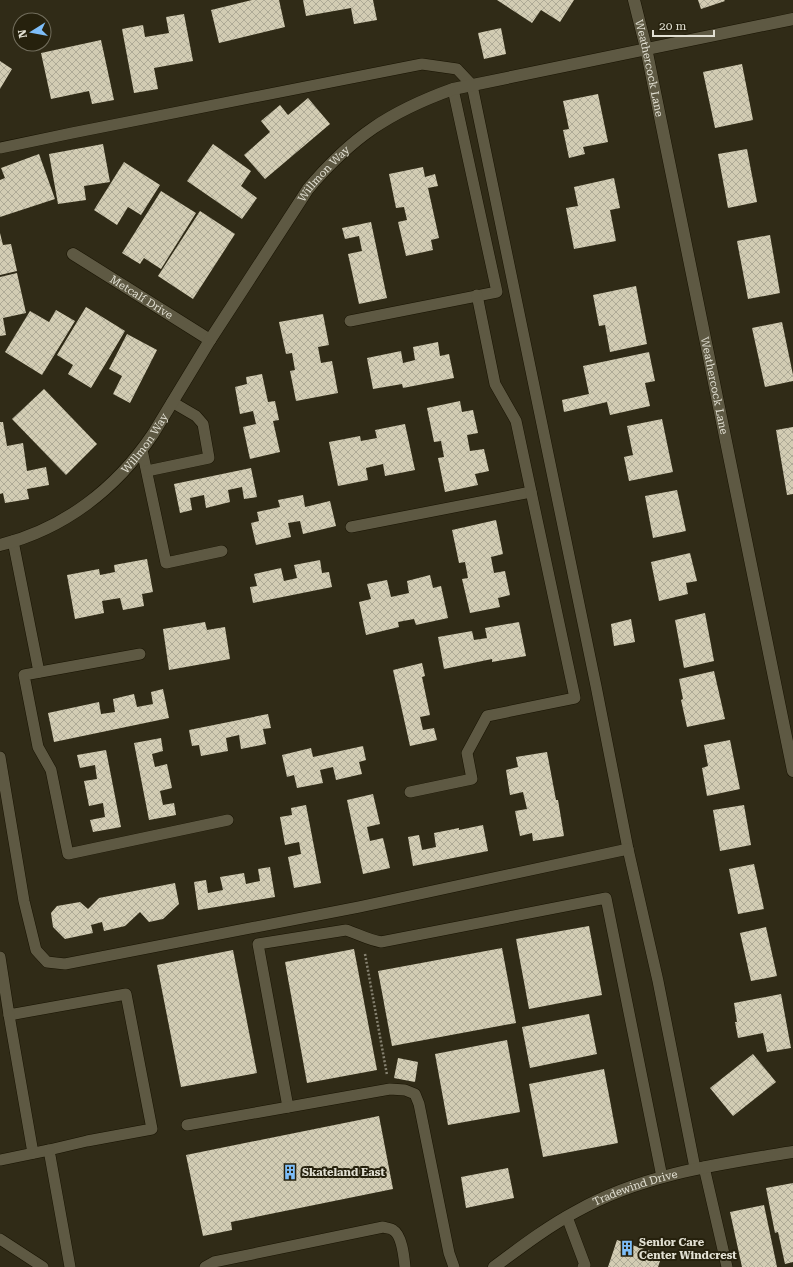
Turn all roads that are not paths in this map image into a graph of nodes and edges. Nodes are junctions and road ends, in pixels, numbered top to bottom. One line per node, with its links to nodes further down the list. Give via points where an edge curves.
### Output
1 (634, 0): 3 (street, Weathercock Lane)
2 (793, 19): 3 (street, Willmon Way)
3 (646, 48): 4 (street, Willmon Way); 22 (street, Weathercock Lane)
4 (472, 85): 5 (street, Willmon Way); 6 (lane, via 457,69 422,64); 25 (lane)
5 (453, 89): 8 (lane, via 497,292); 10 (street, Willmon Way, via 398,112 372,128 327,166 308,189)
6 (0, 148)
7 (73, 254): 10 (street, Metcalf Drive)
8 (477, 295): 9 (lane); 14 (lane, via 495,384 516,421)
9 (350, 321)
10 (210, 340): 11 (street, Willmon Way)
11 (172, 402): 12 (street, Willmon Way); 13 (lane, via 196,416 203,424 209,458)
12 (142, 450): 13 (lane); 16 (street, Willmon Way, via 103,492 83,508 60,522)
13 (147, 471): 18 (lane, via 166,562)
14 (531, 492): 15 (lane); 23 (lane, via 575,698 486,716 467,753 472,779)
15 (351, 528)
16 (13, 541): 17 (street, Willmon Way); 20 (lane)
17 (0, 545)
18 (222, 551)
19 (140, 654): 20 (lane)
20 (39, 672): 24 (lane, via 24,675 38,747 51,770 68,854)
21 (0, 757): 25 (lane, via 24,901 36,950 47,962 65,964 360,907)
22 (793, 771)
23 (410, 792)
24 (228, 820)
25 (628, 849): 34 (lane)
26 (0, 957): 27 (lane)
27 (9, 1015): 30 (lane, via 126,994 152,1129); 32 (lane)
28 (288, 1107): 29 (lane); 35 (lane, via 258,944 346,930 371,941 381,942 606,898); 42 (lane, via 390,1089 416,1094)
29 (187, 1125)
30 (50, 1150): 32 (lane); 39 (lane)
31 (793, 1152): 34 (street, Tradewind Drive)
32 (33, 1153): 33 (lane)
33 (0, 1160)
34 (700, 1168): 35 (street, Tradewind Drive); 45 (lane)
35 (662, 1177): 36 (street, Tradewind Drive, via 623,1190)
36 (567, 1217): 43 (street, Tradewind Drive); 44 (lane, via 585,1265)
37 (0, 1239): 38 (lane)
38 (43, 1267)
39 (70, 1267)
40 (205, 1267): 41 (lane, via 214,1262 383,1228 393,1230 398,1236)
41 (405, 1267)
42 (454, 1267)
43 (494, 1267)
44 (583, 1267)
45 (727, 1267)

